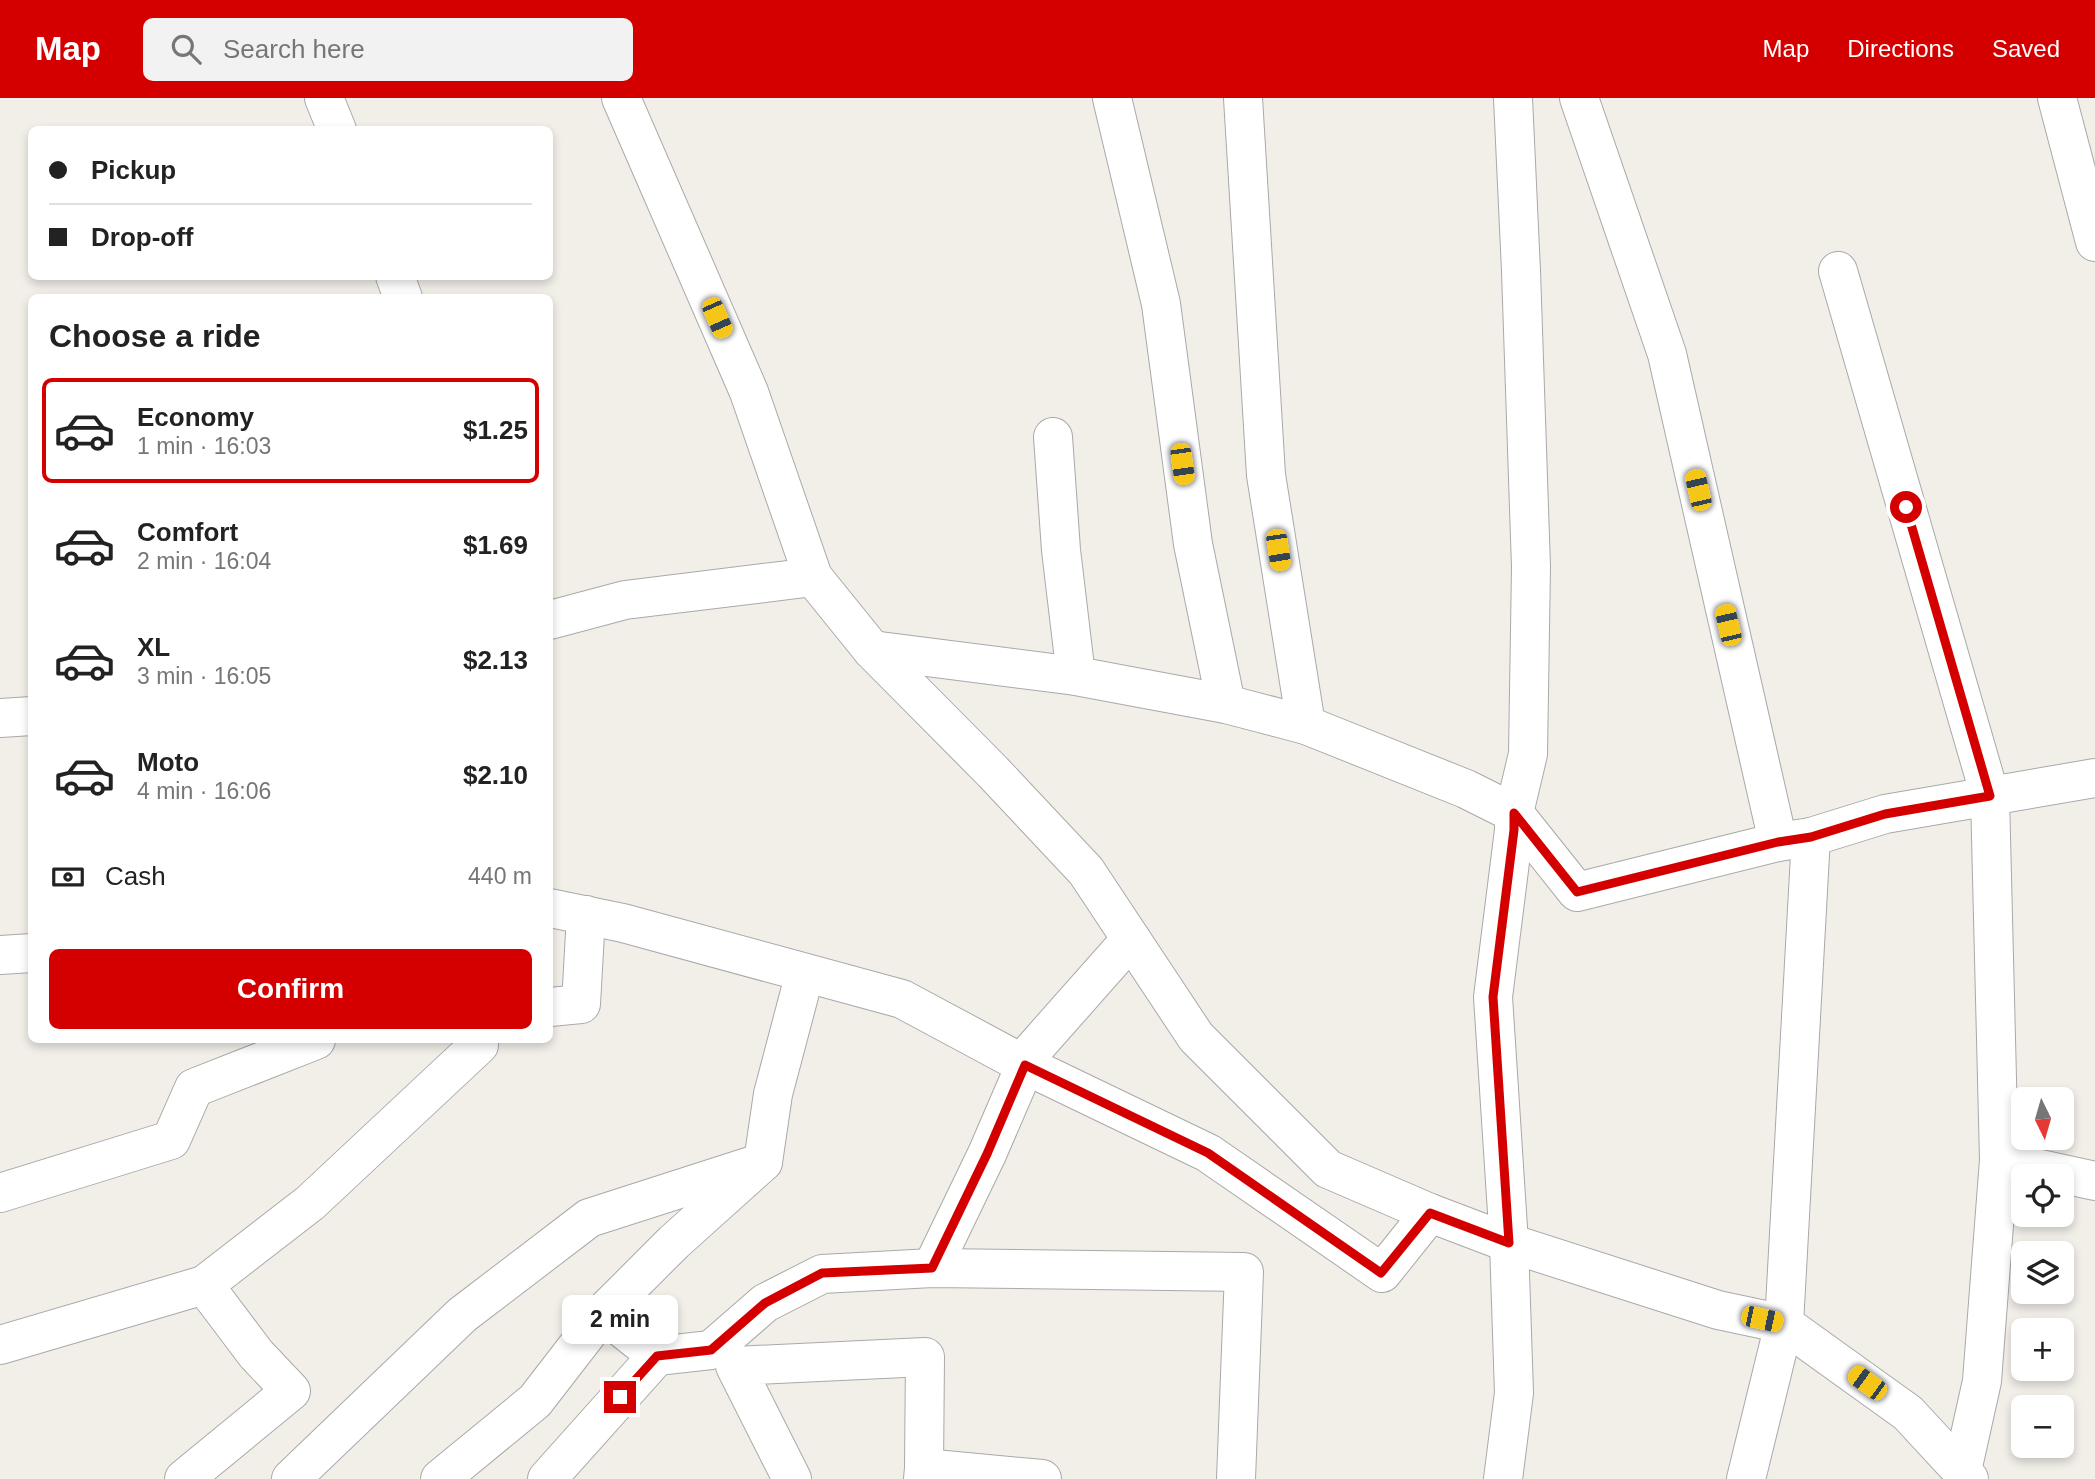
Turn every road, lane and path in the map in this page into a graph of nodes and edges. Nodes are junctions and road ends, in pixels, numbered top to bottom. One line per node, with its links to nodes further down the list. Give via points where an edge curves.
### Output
1 (324, 98): 8 (street)
2 (621, 98): 12 (street, via 749,392)
3 (1112, 98): 16 (street, via 1161,304 1193,544)
4 (1243, 98): 19 (street, via 1266,475)
5 (1513, 98): 22 (street, via 1531,567 1528,754)
6 (1579, 98): 23 (street, via 1667,354)
7 (2057, 98): 9 (street)
8 (335, 126)
9 (2094, 234)
10 (1838, 271): 21 (street)
11 (1053, 437): 15 (street)
12 (813, 577): 13 (street, via 625,600); 14 (street)
13 (553, 619)
14 (872, 650): 15 (street); 25 (street, via 1086,871)
15 (1076, 676): 16 (street)
16 (1226, 704): 19 (street)
17 (28, 716): 18 (street)
18 (0, 718)
19 (1306, 725): 22 (street)
20 (2095, 778): 21 (street)
21 (1990, 796): 23 (street, via 1885,814); 33 (street)
22 (1514, 813): 23 (street, via 1577,892); 38 (street, via 1493,997)
23 (1795, 839): 42 (street)
24 (568, 911): 28 (street); 29 (street, via 580,1004)
25 (1131, 939): 32 (street, via 1031,1052); 37 (street, via 1196,1037 1328,1169)
26 (28, 953): 27 (street)
27 (0, 955)
28 (805, 973): 32 (street, via 902,999); 34 (street, via 773,1094)
29 (553, 1007)
30 (308, 1043): 36 (street, via 194,1088 171,1140)
31 (479, 1043): 40 (street, via 310,1203)
32 (1025, 1065): 37 (street, via 1208,1153 1381,1273); 39 (street)
33 (1999, 1160): 35 (street); 46 (street, via 1982,1381)
34 (763, 1162): 41 (street); 48 (street, via 589,1218 462,1315)
35 (2095, 1181)
36 (0, 1193)
37 (1430, 1213): 38 (street)
38 (1509, 1243): 42 (street, via 1718,1311); 54 (street, via 1514,1393)
39 (932, 1268): 44 (street, via 822,1273 765,1303 711,1350); 53 (street, via 1244,1272)
40 (204, 1285): 43 (street); 47 (street, via 256,1354 291,1391)
41 (603, 1313): 44 (street); 49 (street, via 535,1401)
42 (1784, 1324): 46 (street, via 1908,1413); 55 (street)
43 (0, 1345)
44 (657, 1356): 50 (street)
45 (924, 1473): 51 (street, via 925,1357 735,1367); 52 (street)
46 (1965, 1475)
47 (184, 1479)
48 (291, 1479)
49 (440, 1479)
50 (547, 1479)
51 (792, 1479)
52 (1042, 1479)
53 (1236, 1479)
54 (1503, 1479)
55 (1746, 1479)

